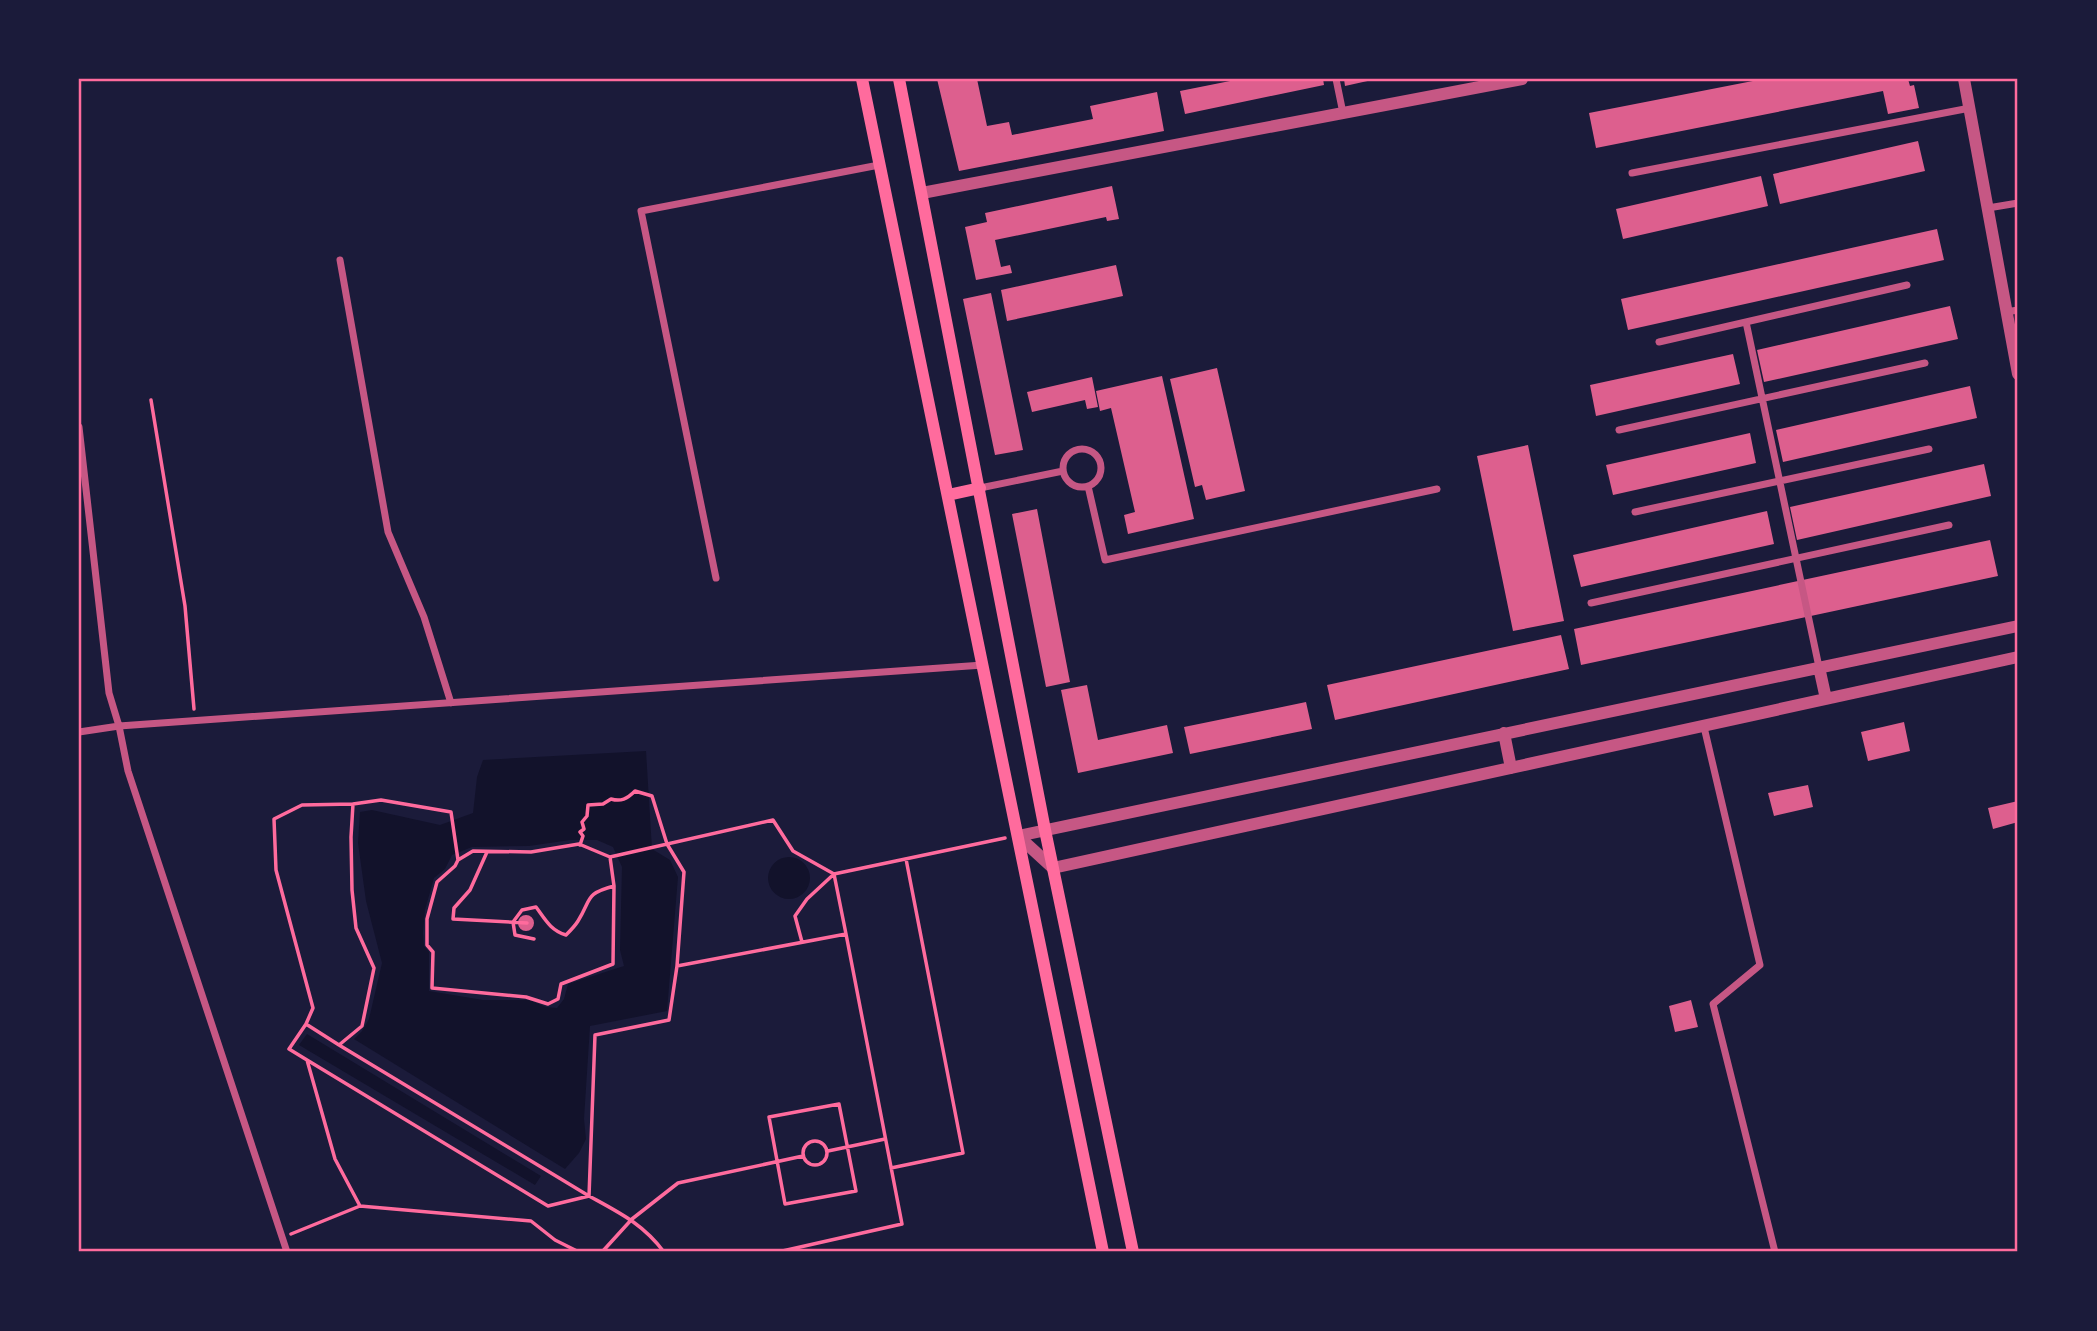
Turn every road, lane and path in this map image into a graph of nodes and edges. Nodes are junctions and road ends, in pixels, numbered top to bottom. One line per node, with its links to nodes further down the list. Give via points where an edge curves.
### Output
1 (862, 79): 8 (main road)
2 (899, 79): 10 (main road)
3 (1336, 79): 7 (street)
4 (1522, 79): 7 (street)
5 (1964, 79): 6 (street)
6 (1969, 108): 9 (street); 12 (street)
7 (1343, 113): 10 (street)
8 (880, 165): 30 (main road); 34 (street, via 641,211)
9 (1632, 173)
10 (922, 193): 28 (main road)
11 (2018, 203): 12 (street)
12 (1987, 208): 15 (street)
13 (340, 260): 41 (street, via 388,532 424,617)
14 (1908, 285): 16 (street)
15 (2012, 311): 19 (street)
16 (1746, 322): 17 (street); 20 (street)
17 (1659, 342)
18 (1925, 363): 20 (street)
19 (2018, 374)
20 (1762, 399): 23 (street); 26 (street)
21 (151, 400): 42 (path, via 185,606)
22 (79, 427): 43 (street, via 109,693)
23 (1619, 430)
24 (1928, 449): 26 (street)
25 (1063, 471): 27 (street, via 1069,482); 27 (street, via 1074,450 1092,452 1100,461 1101,473); 28 (street)
26 (1779, 481): 31 (street); 33 (street)
27 (1088, 486): 29 (street, via 1105,560)
28 (980, 488): 30 (main road); 49 (main road)
29 (1437, 489)
30 (948, 495): 38 (main road)
31 (1634, 512)
32 (1949, 525): 33 (street)
33 (1796, 558): 35 (street); 39 (street)
34 (716, 578)
35 (1591, 603)
36 (2018, 626): 39 (street)
37 (2018, 657): 40 (street)
38 (984, 665): 41 (street); 50 (main road)
39 (1819, 667): 40 (street); 46 (street)
40 (1826, 699): 44 (street)
41 (451, 703): 42 (street)
42 (195, 721): 43 (street)
43 (119, 726): 45 (street); 78 (street, via 128,772)
44 (1704, 727): 47 (street); 86 (street, via 1760,964 1713,1004)
45 (79, 732)
46 (1504, 733): 47 (street); 49 (street)
47 (1511, 768): 57 (street)
48 (353, 804): 55 (path, via 382,800 452,812); 66 (path, via 302,805 274,819 276,870 313,1008); 67 (path, via 356,928 374,968 362,1026)
49 (1045, 830): 50 (street); 57 (main road)
50 (1017, 836): 56 (path); 57 (street); 84 (main road)
51 (580, 844): 52 (path, via 588,805 628,799 635,792 652,796); 53 (path, via 531,852); 54 (path)
52 (667, 844): 54 (path); 58 (path, via 773,820 793,852); 65 (path, via 684,872)
53 (487, 852): 55 (path, via 473,851); 60 (path, via 470,890 454,908 453,919)
54 (610, 857): 59 (path)
55 (458, 858): 59 (path, via 437,883 427,919 427,945 433,952 432,988 526,997 548,1004 558,999 561,984 614,964)
56 (906, 859): 58 (path); 74 (path, via 963,1153)
57 (1053, 867): 85 (main road)
58 (834, 874): 62 (path); 64 (path, via 795,916)
59 (614, 886): 60 (path, via 588,898 578,923 566,934 556,932 536,907 522,910)
60 (513, 922): 61 (path); 63 (path, via 515,935)
61 (527, 923)
62 (846, 934): 64 (path); 69 (path)
63 (534, 939)
64 (802, 942): 65 (path)
65 (677, 966): 75 (path, via 669,1020 595,1035)
66 (306, 1024): 67 (path); 68 (path, via 289,1049)
67 (339, 1045): 75 (path)
68 (307, 1060): 75 (path, via 548,1206); 76 (path, via 335,1159)
69 (885, 1139): 70 (path); 74 (path)
70 (848, 1147): 71 (path); 73 (path, via 839,1104 769,1117); 73 (path, via 856,1191 785,1204)
71 (828, 1151): 72 (path, via 818,1165); 72 (path, via 813,1141)
72 (803, 1156): 73 (path)
73 (777, 1161): 77 (path, via 678,1183)
74 (891, 1168): 83 (path, via 902,1224)
75 (589, 1196): 77 (path)
76 (360, 1206): 78 (path); 80 (path, via 531,1221)
77 (632, 1219): 81 (path); 82 (path)
78 (283, 1237): 79 (street)
79 (287, 1252)
80 (579, 1252)
81 (602, 1252)
82 (664, 1252)
83 (778, 1252)
84 (1103, 1252)
85 (1133, 1252)
86 (1775, 1252)

